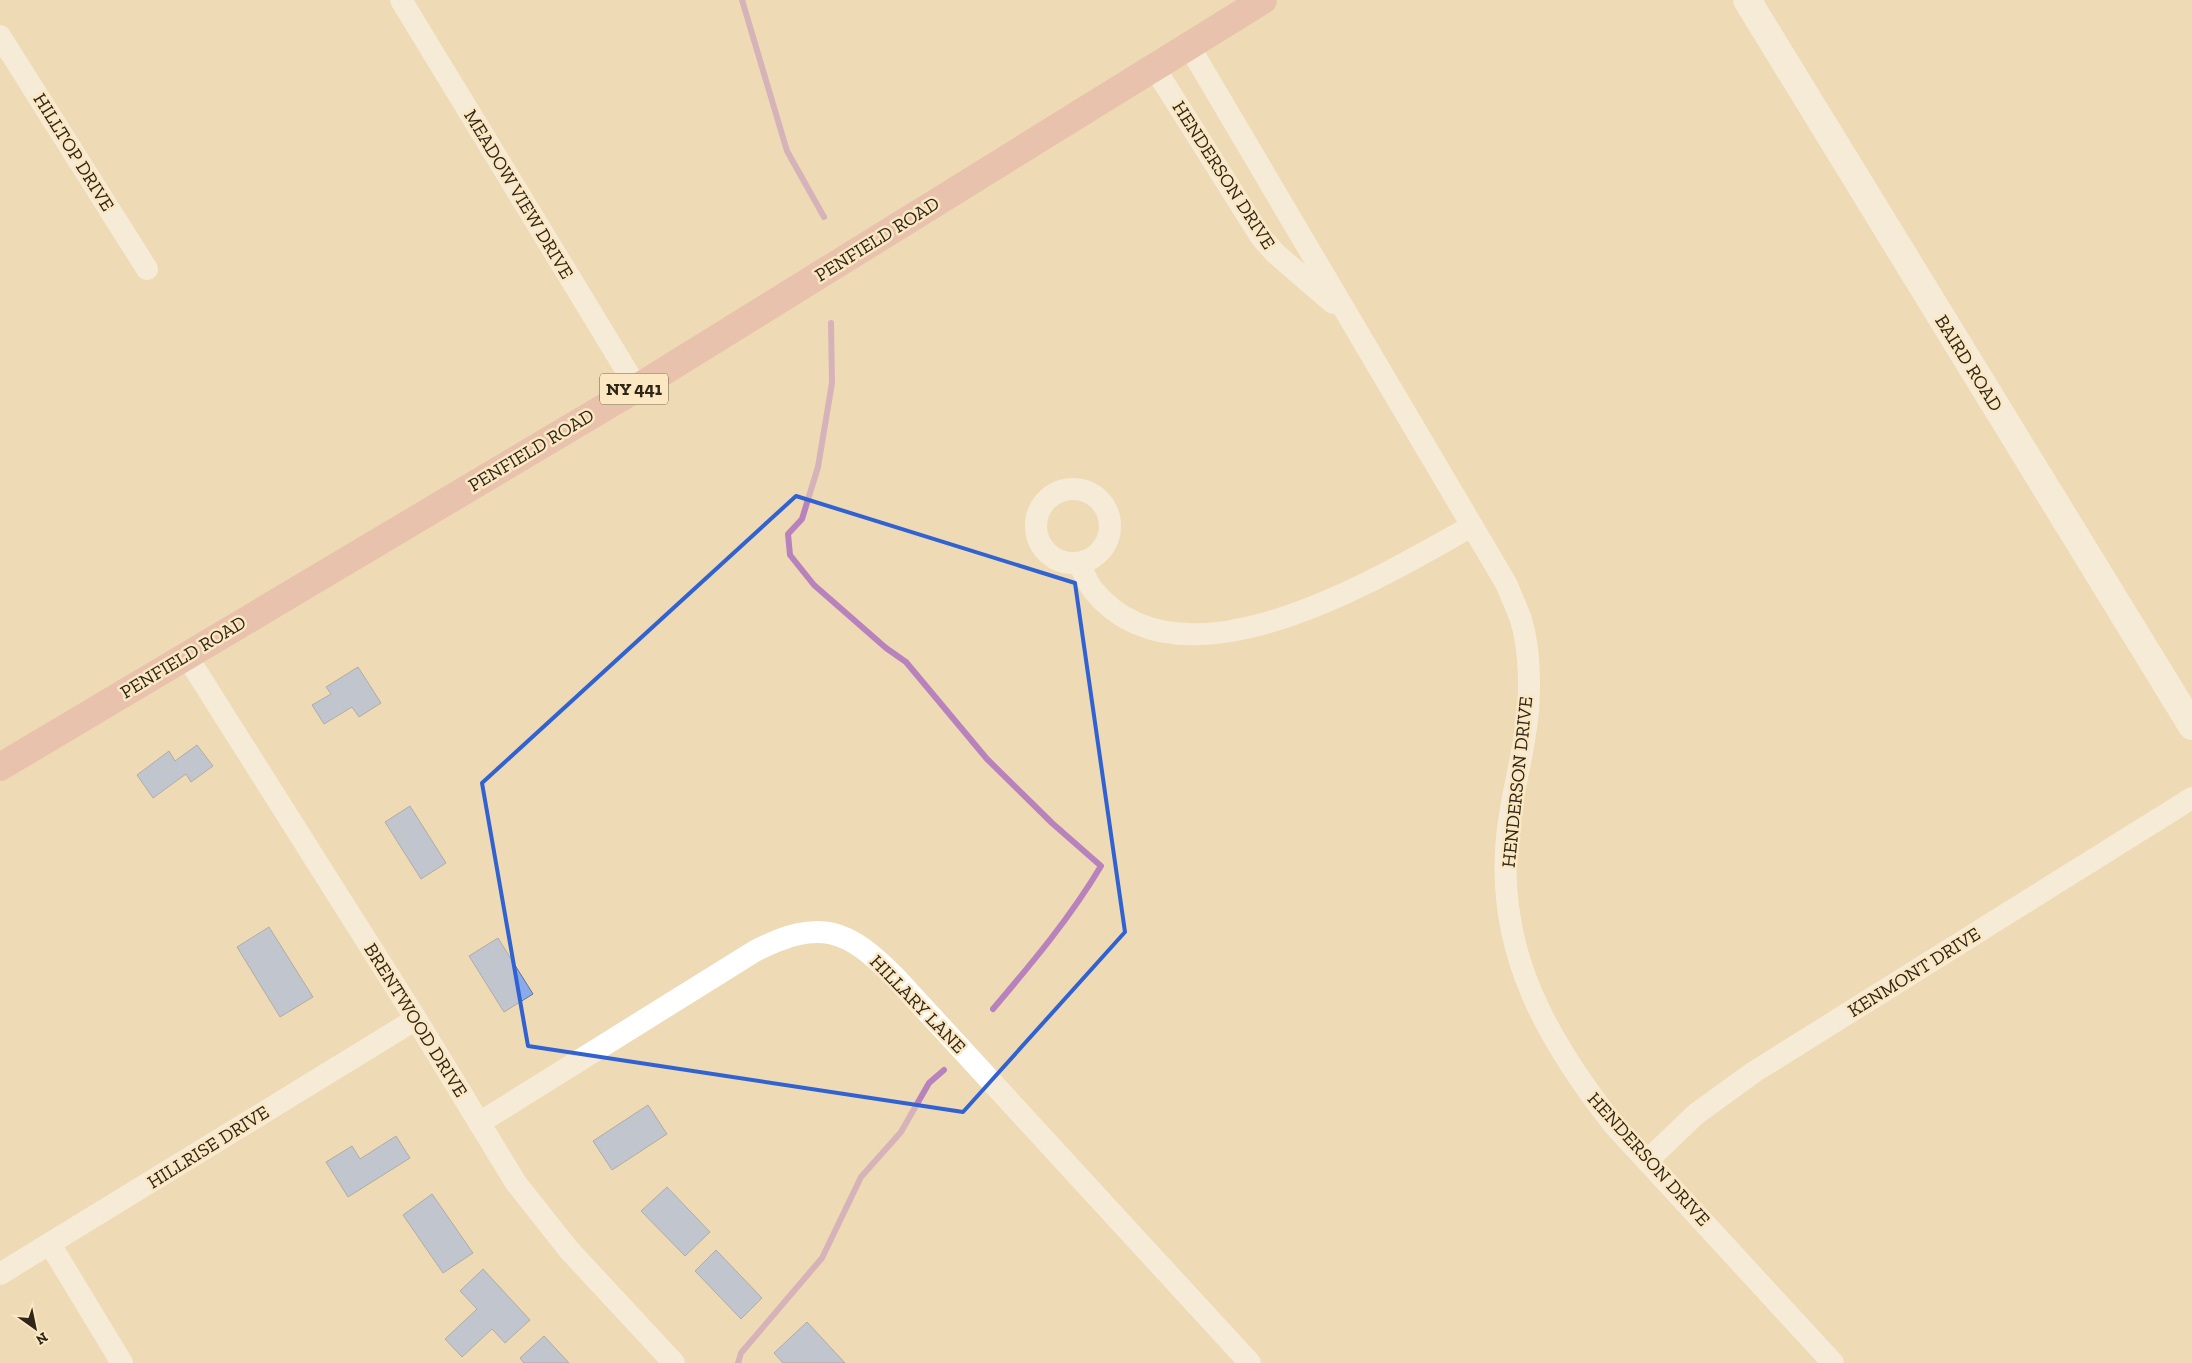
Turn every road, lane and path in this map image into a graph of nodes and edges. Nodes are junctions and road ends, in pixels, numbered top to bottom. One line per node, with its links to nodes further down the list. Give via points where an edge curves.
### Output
1 (401, 0): 9 (street, MEADOW VIEW DRIVE)
2 (1262, 0): 5 (main road, PENFIELD ROAD / NY 441)
3 (1747, 0): 13 (street, BAIRD ROAD)
4 (0, 36): 7 (street, HILLTOP DRIVE)
5 (1189, 46): 6 (main road, PENFIELD ROAD / NY 441); 8 (street, HENDERSON DRIVE)
6 (1154, 67): 8 (street, HENDERSON DRIVE, via 1261,237 1275,254); 9 (main road, PENFIELD ROAD / NY 441)
7 (147, 269)
8 (1348, 315): 10 (street, HENDERSON DRIVE)
9 (636, 388): 12 (main road, PENFIELD ROAD / NY 441)
10 (1472, 526): 11 (street, via 1353,590 1260,624 1220,634 1174,634 1126,617 1093,589); 18 (street, HENDERSON DRIVE, via 1506,585 1520,618 1526,653 1526,732 1507,839 1506,882 1510,923 1519,961 1535,1003 1558,1047 1590,1094)
11 (1079, 563)
12 (186, 655): 14 (main road, PENFIELD ROAD / NY 441); 16 (street, BRENTWOOD DRIVE)
13 (2192, 726)
14 (0, 767)
15 (2192, 798): 18 (street, KENMONT DRIVE, via 1754,1072 1696,1114)
16 (416, 1019): 17 (street, BRENTWOOD DRIVE); 19 (street, HILLRISE DRIVE)
17 (479, 1123): 22 (street, BRENTWOOD DRIVE, via 542,1219); 23 (street, HILLARY LANE, via 755,951 782,937 807,931 831,933 851,940 873,954)
18 (1647, 1161): 24 (street, HENDERSON DRIVE)
19 (50, 1244): 20 (street, HILLRISE DRIVE); 21 (street)
20 (0, 1274)
21 (122, 1363)
22 (674, 1363)
23 (1250, 1363)
24 (1833, 1363)

